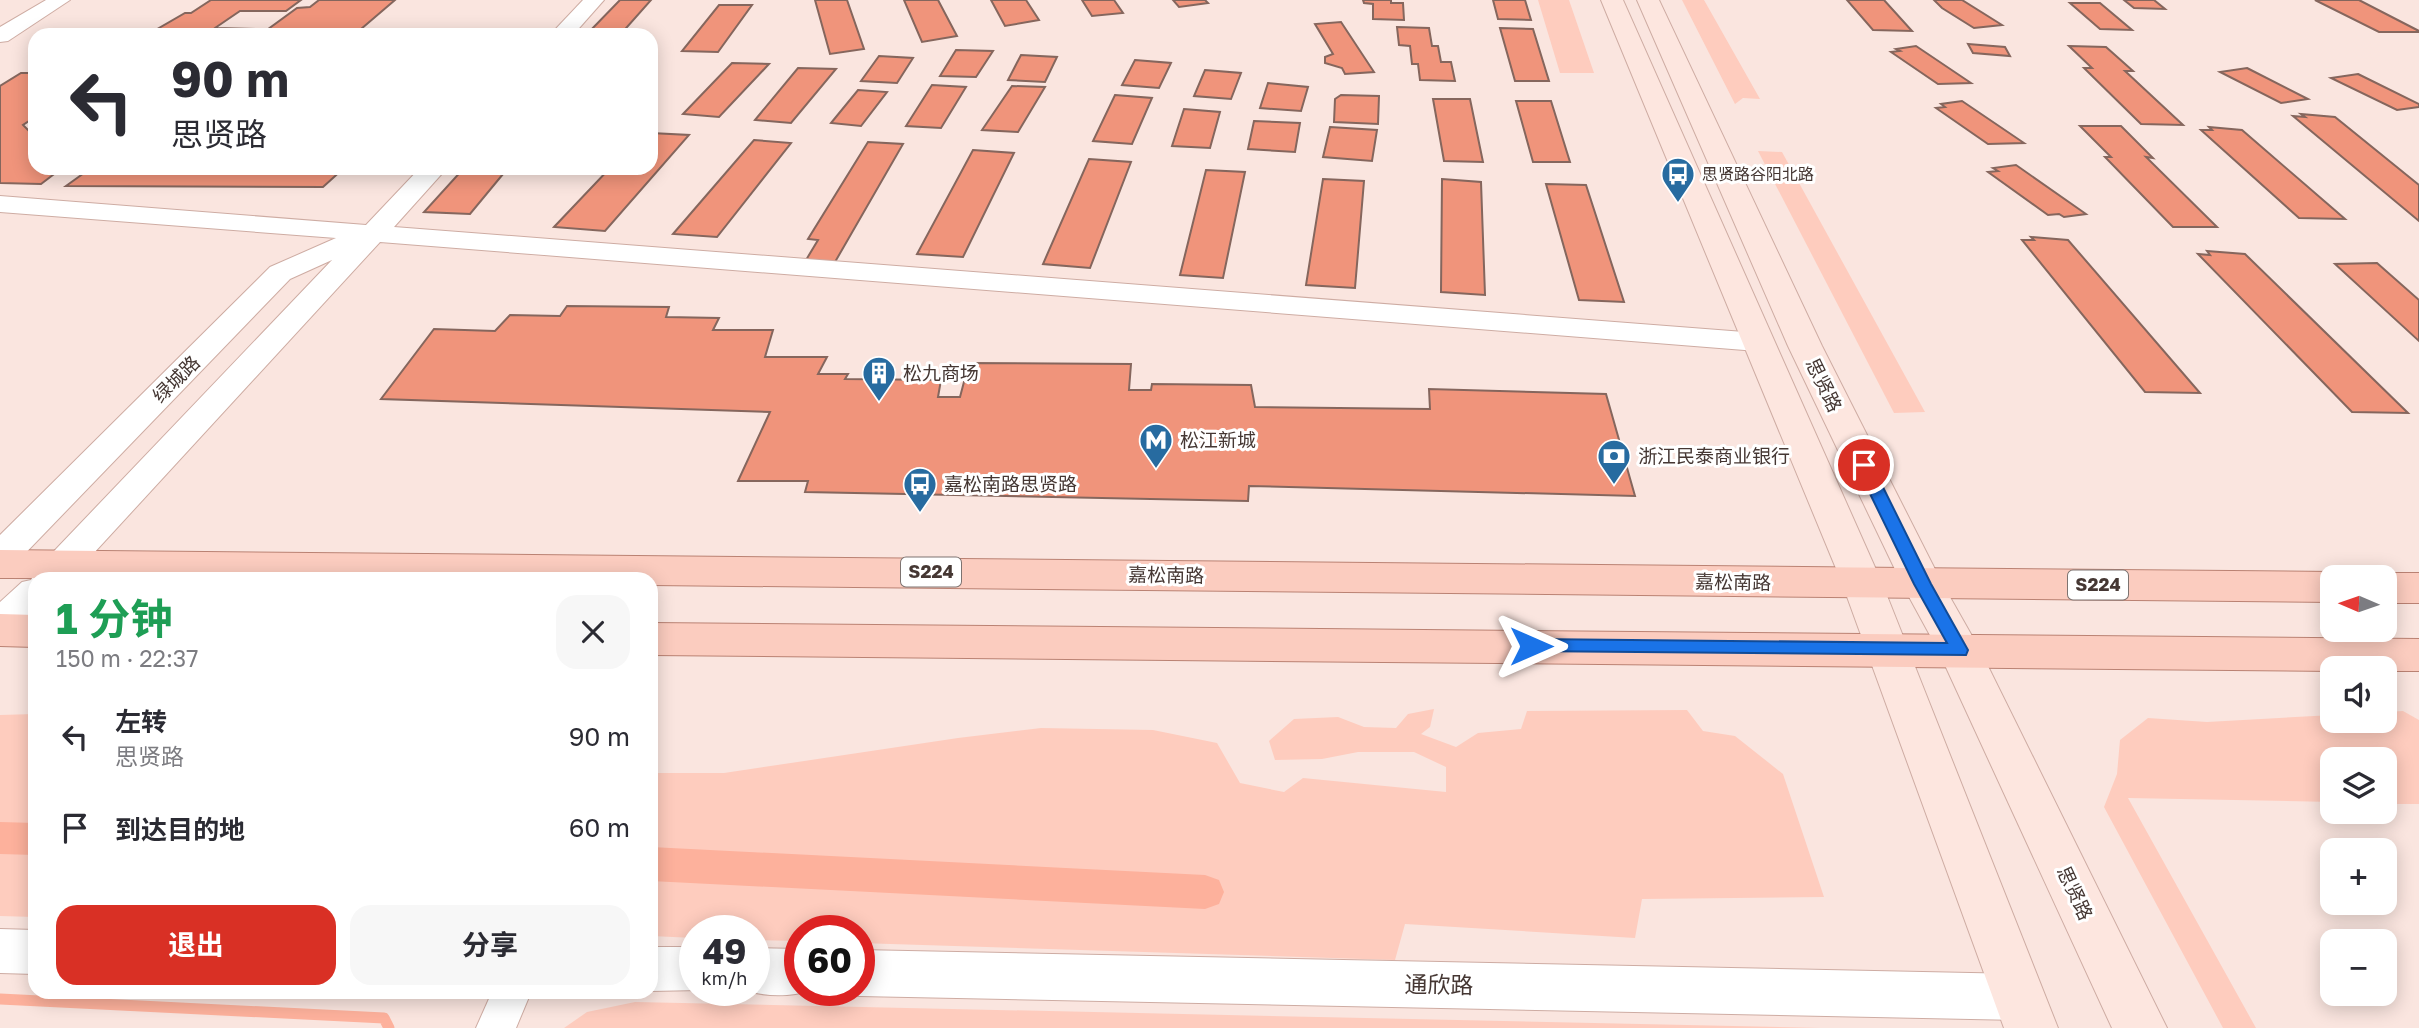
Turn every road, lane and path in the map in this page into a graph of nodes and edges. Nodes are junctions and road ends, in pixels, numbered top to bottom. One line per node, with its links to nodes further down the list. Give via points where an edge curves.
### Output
1 (60, 0): 6 (street)
2 (594, 0): 5 (street)
3 (1612, 0): 10 (main road)
4 (1648, 0): 17 (main road, 思贤路, via 1805,346)
5 (568, 28)
6 (0, 36)
7 (427, 175): 9 (street, 绿城路)
8 (0, 204): 9 (street)
9 (373, 232): 10 (street); 11 (street, 绿城路, via 280,273); 13 (street, 绿城路)
10 (1757, 342): 16 (main road)
11 (0, 557)
12 (0, 564): 13 (main road, 嘉松南路 / S224)
13 (58, 571): 14 (main road, 嘉松南路 / S224)
14 (208, 572)
15 (658, 575): 16 (main road, 嘉松南路 / S224)
16 (1862, 583): 17 (main road, 嘉松南路 / S224); 26 (main road)
17 (1923, 584): 18 (main road, 嘉松南路 / S224); 27 (main road, 思贤路)
18 (2320, 587)
19 (2398, 588): 20 (main road)
20 (2419, 588)
21 (28, 598): 22 (street)
22 (0, 624)
23 (0, 630): 24 (main road)
24 (28, 631)
25 (658, 639): 26 (main road)
26 (1888, 649): 27 (main road); 35 (main road)
27 (1959, 650): 28 (main road); 37 (main road, 思贤路)
28 (2419, 655)
29 (0, 951): 30 (street)
30 (28, 952)
31 (658, 969): 32 (street)
32 (679, 970)
33 (875, 974): 35 (street, 通欣路)
34 (509, 999): 36 (street)
35 (2025, 1013)
36 (496, 1028)
37 (2140, 1028)

